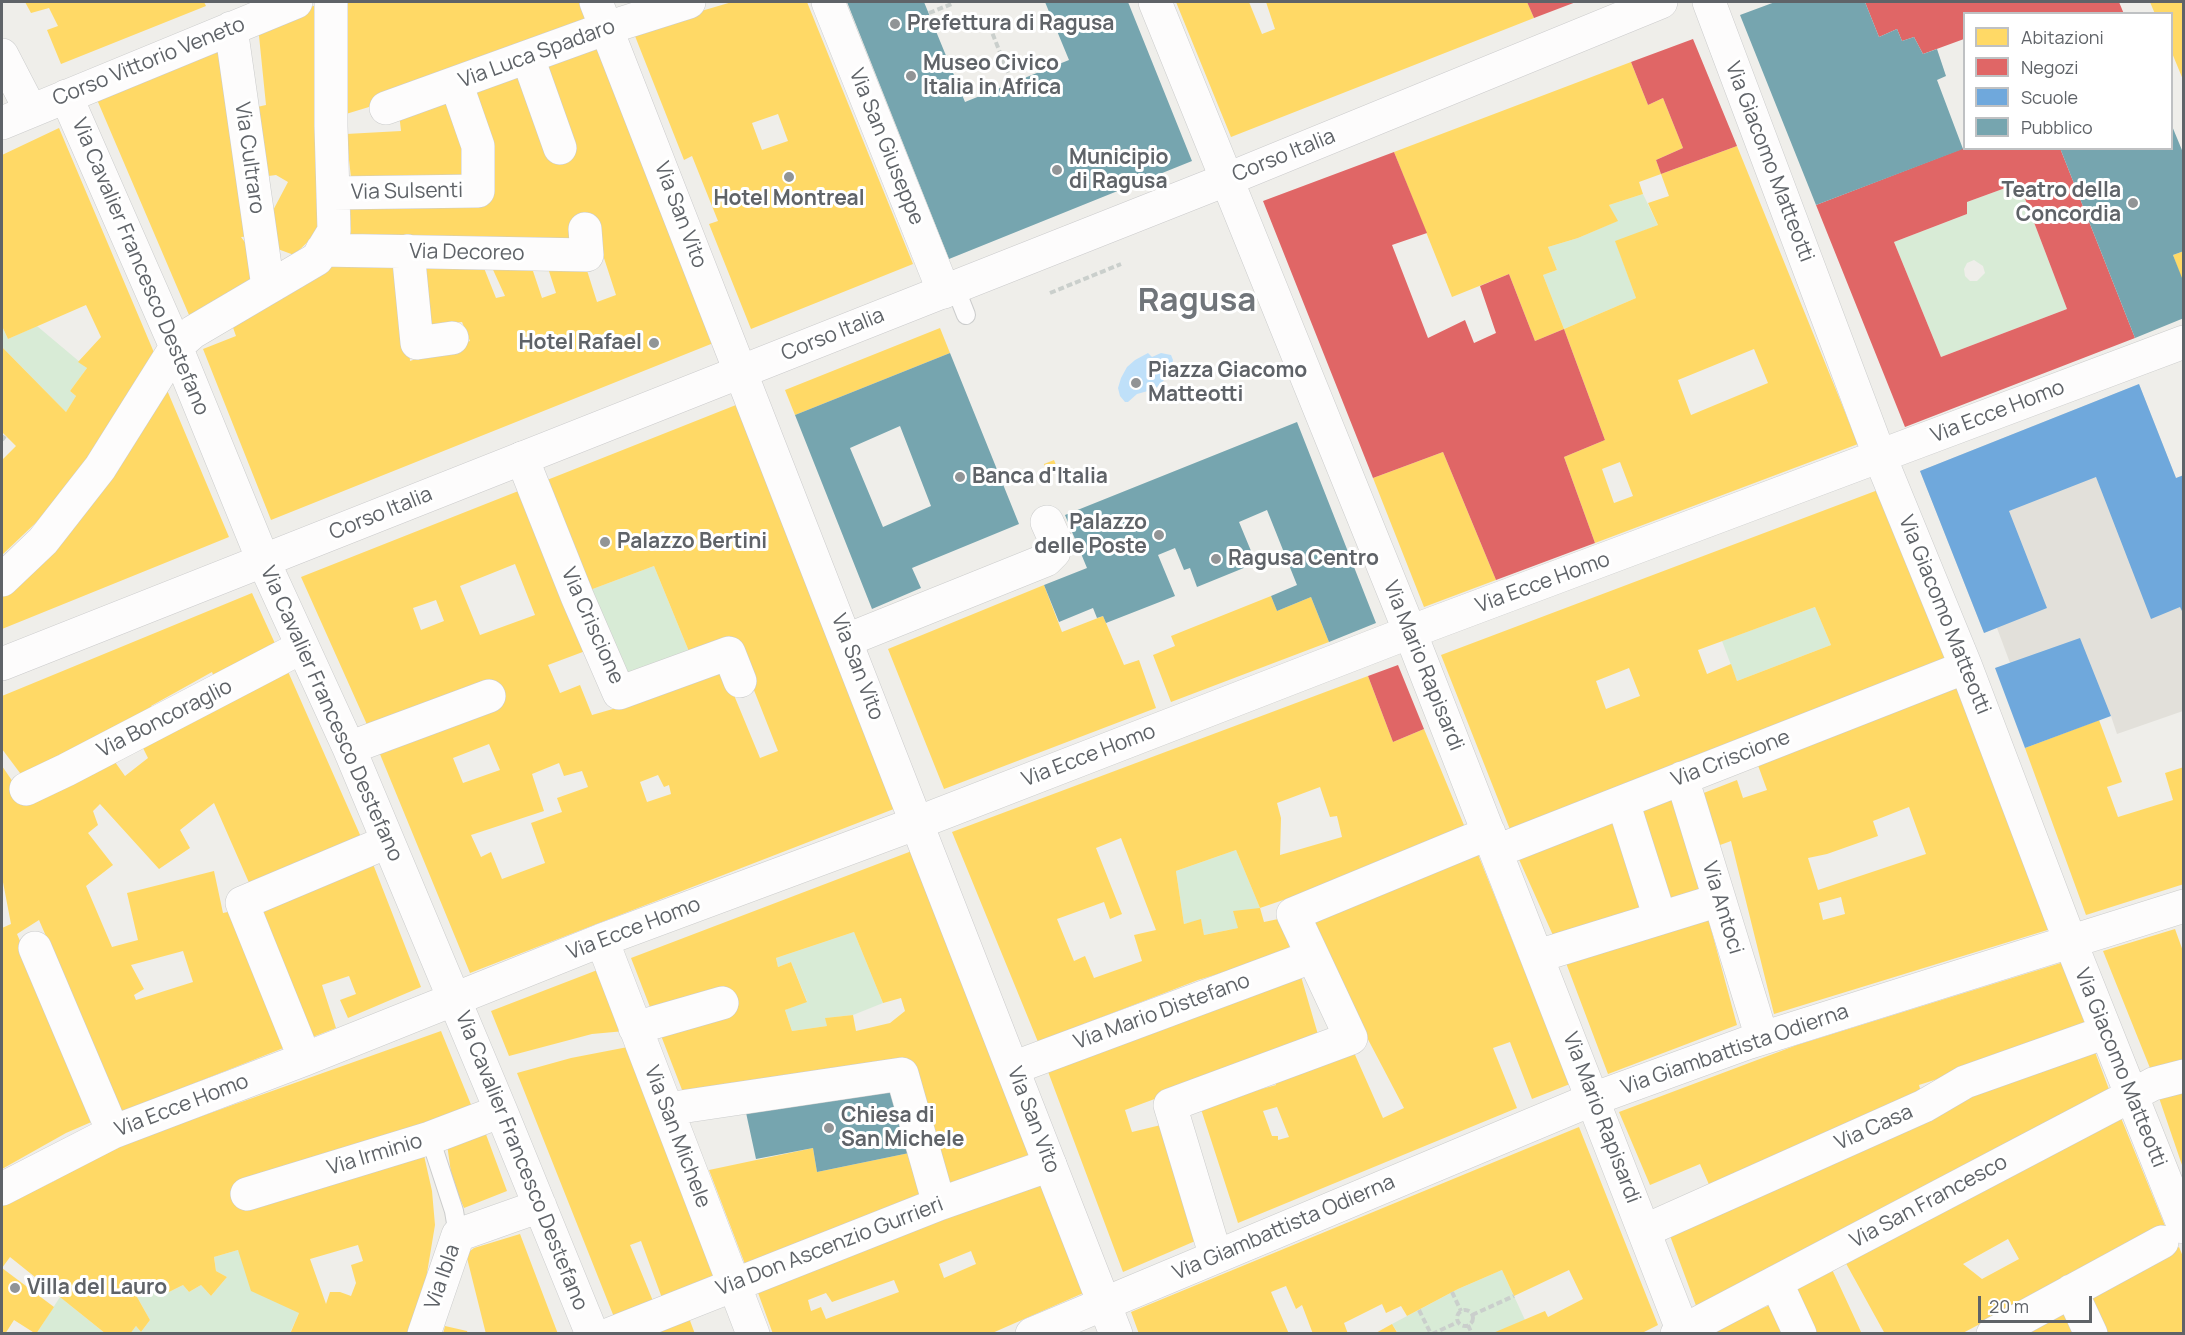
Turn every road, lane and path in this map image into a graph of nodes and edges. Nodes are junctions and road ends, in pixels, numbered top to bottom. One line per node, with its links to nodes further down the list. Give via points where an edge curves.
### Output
1 (296, 2): 12 (street, Corso Vittorio Veneto)
2 (332, 2): 23 (street)
3 (689, 2): 10 (street, Via Luca Spadaro)
4 (828, 2): 30 (street, Via San Giuseppe)
5 (1155, 2): 22 (street, Via Mario Rapisardi)
6 (1661, 2): 22 (street, Corso Italia)
7 (1709, 2): 35 (street, Via Giacomo Matteotti)
8 (954, 3): 9 (path)
9 (929, 13)
10 (602, 15): 14 (street, Via Luca Spadaro); 34 (street, Via San Vito)
11 (986, 17): 16 (path)
12 (234, 18): 17 (street, Corso Vittorio Veneto); 28 (street, Via Cultraro)
13 (2, 55): 19 (street)
14 (528, 58): 15 (street, Via Luca Spadaro); 21 (street)
15 (456, 83): 18 (street, Via Luca Spadaro); 23 (street, Via Sulsenti, via 478,146 478,191)
16 (1012, 83)
17 (66, 96): 19 (street, Corso Vittorio Veneto); 32 (street, Via Cavalier Francesco Destefano)
18 (386, 108)
19 (31, 111): 20 (street, Corso Vittorio Veneto)
20 (2, 123)
21 (560, 148)
22 (1228, 179): 30 (street, Corso Italia); 40 (street, Via Mario Rapisardi)
23 (333, 193): 25 (street, via 334,231)
24 (585, 229): 26 (street, Via Decoreo, via 586,255)
25 (322, 250): 26 (street, Via Decoreo); 28 (street, via 317,259)
26 (408, 251): 31 (street, via 417,343)
27 (1120, 264): 29 (path)
28 (268, 287): 32 (street)
29 (1050, 293)
30 (955, 298): 34 (street, Corso Italia)
31 (452, 338)
32 (176, 347): 38 (street, Via Cavalier Francesco Destefano); 39 (street, via 100,468 43,541)
33 (2182, 348): 35 (street, Via Ecce Homo)
34 (741, 372): 36 (street, Corso Italia); 41 (street, Via San Vito)
35 (1880, 457): 40 (street, Via Ecce Homo); 44 (street, Via Giacomo Matteotti)
36 (522, 458): 38 (street, Corso Italia); 45 (street, Via Criscione, via 619,693 729,652)
37 (1047, 522): 41 (street, via 1055,546 1046,560)
38 (263, 560): 42 (street, Via Cavalier Francesco Destefano); 43 (street, Corso Italia)
39 (2, 580)
40 (1410, 632): 51 (street, Via Ecce Homo); 53 (street, Via Mario Rapisardi)
41 (847, 640): 51 (street, Via San Vito)
42 (302, 647): 47 (street, Via Cavalier Francesco Destefano); 49 (street, Via Boncoraglio)
43 (2, 664)
44 (1966, 667): 48 (street, Via Criscione); 58 (street, Via Giacomo Matteotti)
45 (740, 681)
46 (489, 696): 47 (street)
47 (349, 748): 52 (street, Via Cavalier Francesco Destefano)
48 (1682, 778): 50 (street, Via Criscione); 54 (street, Via Antoci)
49 (26, 789)
50 (1623, 802): 53 (street, Via Criscione); 56 (street)
51 (917, 823): 57 (street, Via Ecce Homo); 68 (street, Via San Vito)
52 (387, 842): 62 (street, Via Cavalier Francesco Destefano); 67 (street, via 242,903)
53 (1493, 842): 60 (street, Via Mario Rapisardi); 61 (street, Via Criscione, via 1293,914)
54 (1719, 900): 56 (street); 66 (street, Via Antoci)
55 (2182, 911): 58 (street, Via Giambattista Odierna)
56 (1660, 918): 60 (street)
57 (602, 940): 62 (street, Via Ecce Homo); 64 (street, Via San Michele)
58 (2070, 941): 65 (street, Via Giacomo Matteotti); 66 (street, Via Giambattista Odierna)
59 (35, 948): 74 (street)
60 (1538, 956): 71 (street, Via Mario Rapisardi)
61 (1311, 957): 68 (street, Via Mario Distefano); 84 (street, via 1351,1038 1170,1105)
62 (455, 999): 67 (street, Via Ecce Homo); 73 (street, Via Cavalier Francesco Destefano)
63 (722, 1003): 64 (street)
64 (635, 1028): 72 (street, Via San Michele)
65 (2106, 1032): 70 (street, Via Giacomo Matteotti); 81 (street, Via Casa, via 1965,1082 1924,1106)
66 (1762, 1038): 71 (street, Via Giambattista Odierna)
67 (305, 1059): 74 (street, Via Ecce Homo)
68 (1012, 1068): 76 (street, Via San Vito)
69 (2184, 1076): 70 (street, Via San Francesco, via 2153,1084)
70 (2131, 1096): 83 (street, Via Giacomo Matteotti); 85 (street, Via San Francesco)
71 (1593, 1100): 81 (street, Via Mario Rapisardi); 84 (street, Via Giambattista Odierna)
72 (667, 1109): 79 (street, via 902,1074); 86 (street, Via San Michele)
73 (501, 1111): 75 (street, Via Irminio); 80 (street, Via Cavalier Francesco Destefano)
74 (113, 1132): 77 (street, Via Ecce Homo)
75 (430, 1138): 78 (street, Via Irminio); 82 (lane)
76 (1050, 1165): 79 (street, Via Don Ascenzio Gurrieri); 90 (street, Via San Vito)
77 (2, 1189)
78 (247, 1194)
79 (939, 1204): 86 (street, Via Don Ascenzio Gurrieri)
80 (540, 1206): 82 (street, Via Ibla); 98 (street, Via Cavalier Francesco Destefano)
81 (1644, 1231): 96 (street, Via Mario Rapisardi)
82 (458, 1235): 97 (street, Via Ibla)
83 (2173, 1235): 87 (street)
84 (1216, 1257): 90 (street, Via Giambattista Odierna)
85 (1776, 1282): 96 (street, Via San Francesco); 105 (street)
86 (734, 1285): 99 (street, Via Don Ascenzio Gurrieri); 100 (street, Via San Michele)
87 (2071, 1291): 106 (street); 107 (street)
88 (1452, 1292): 92 (path)
89 (1514, 1296): 93 (path)
90 (1104, 1303): 101 (street, Via Giambattista Odierna); 102 (street, Via San Vito)
91 (1419, 1310): 103 (path)
92 (1461, 1311): 93 (path, via 1465,1309); 94 (path)
93 (1472, 1315): 95 (path)
94 (1458, 1322): 95 (path); 103 (path)
95 (1468, 1325): 104 (path)
96 (1681, 1333)
97 (424, 1334)
98 (592, 1334)
99 (610, 1334)
100 (753, 1334)
101 (1032, 1334)
102 (1116, 1334)
103 (1432, 1334)
104 (1472, 1334)
105 (1800, 1334)
106 (1993, 1334)
107 (2091, 1334)

